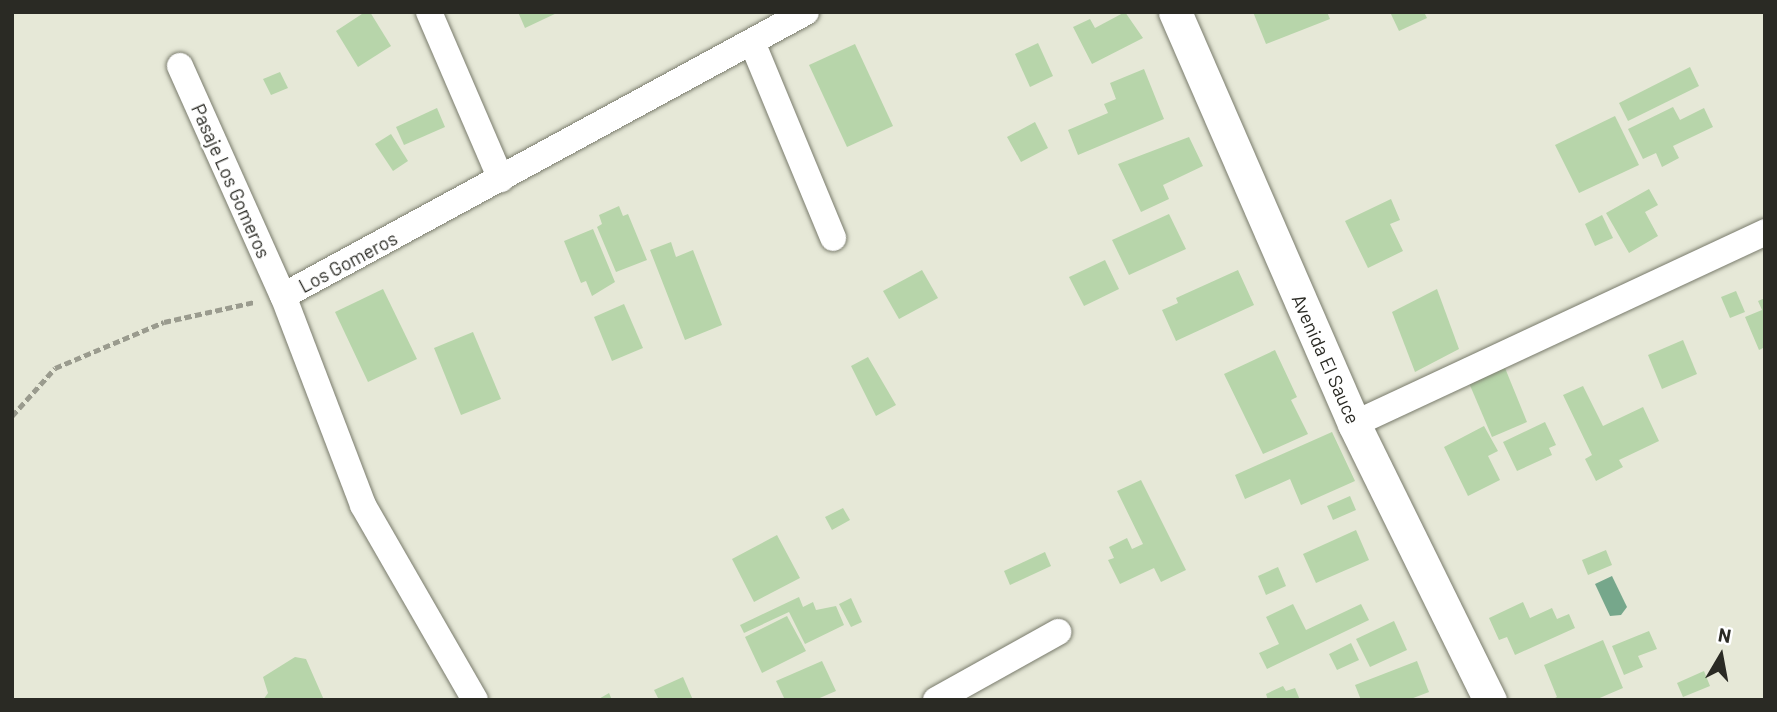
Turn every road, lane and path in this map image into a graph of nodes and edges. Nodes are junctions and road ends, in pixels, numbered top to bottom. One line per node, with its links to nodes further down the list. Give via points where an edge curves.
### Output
1 (429, 12): 6 (street)
2 (806, 12): 4 (street, Los Gomeros)
3 (1175, 12): 11 (street, Avenida El Sauce)
4 (752, 42): 6 (street, Los Gomeros); 8 (street)
5 (180, 65): 9 (street, Pasaje Los Gomeros)
6 (501, 179): 9 (street, Los Gomeros)
7 (1765, 232): 11 (street)
8 (833, 238)
9 (283, 296): 10 (path, via 164,322 55,368); 13 (street, Los Gomeros, via 363,505)
10 (12, 416)
11 (1354, 424): 15 (street, Avenida El Sauce)
12 (1058, 632): 14 (street)
13 (475, 700)
14 (936, 700)
15 (1490, 700)

